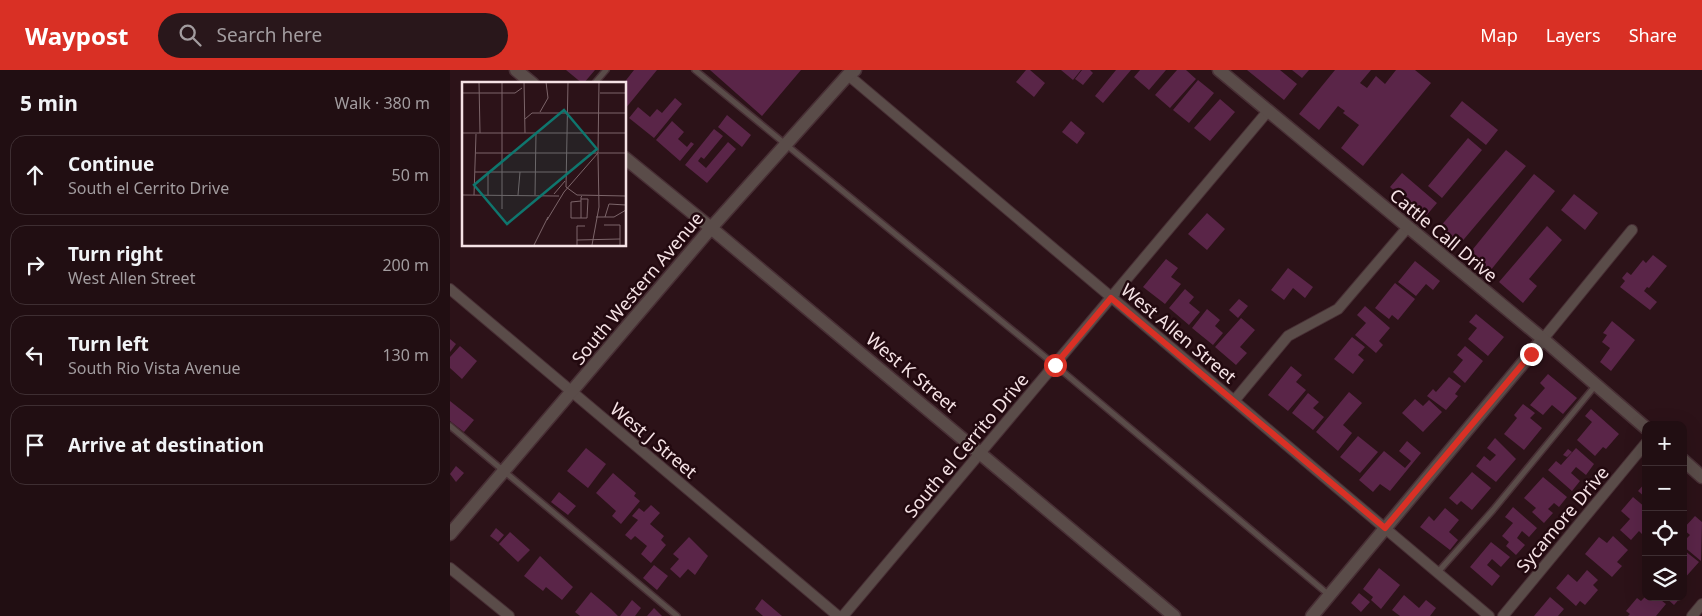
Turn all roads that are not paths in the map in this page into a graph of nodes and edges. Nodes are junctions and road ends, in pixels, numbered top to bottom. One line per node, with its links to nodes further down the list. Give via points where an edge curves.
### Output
1 (516, 70): 6 (street)
2 (606, 70): 7 (lane)
3 (695, 70): 9 (lane)
4 (1219, 70): 8 (street, Cattle Call Drive)
5 (851, 73): 9 (street, South Western Avenue); 15 (street, West Allen Street)
6 (531, 82)
7 (596, 82)
8 (1268, 111): 11 (street, Cattle Call Drive); 15 (street, South el Cerrito Drive)
9 (786, 144): 12 (street, South Western Avenue); 17 (lane)
10 (626, 159): 12 (street, West K Street)
11 (1408, 227): 16 (street, Cattle Call Drive); 20 (street, via 1338,309 1288,336)
12 (712, 228): 19 (street, South Western Avenue); 24 (street, West K Street)
13 (1632, 230): 16 (street)
14 (450, 289): 19 (street, West J Street)
15 (1111, 298): 17 (street, South el Cerrito Drive); 20 (street, West Allen Street)
16 (1543, 339): 18 (street, Cattle Call Drive); 28 (street)
17 (1055, 365): 24 (street, South el Cerrito Drive); 32 (lane)
18 (1596, 385): 21 (street, Cattle Call Drive); 31 (lane)
19 (572, 392): 26 (street, South Western Avenue); 36 (street, West J Street)
20 (1234, 401): 28 (street, West Allen Street)
21 (1642, 425)
22 (450, 426): 26 (lane)
23 (1642, 448): 41 (street, Sycamore Drive)
24 (981, 454): 37 (street, South el Cerrito Drive); 38 (street, West K Street)
25 (1687, 464): 27 (street)
26 (503, 472): 29 (street, South Western Avenue); 35 (lane)
27 (1702, 477)
28 (1385, 528): 31 (street, West Allen Street); 32 (street)
29 (450, 534)
30 (450, 568): 34 (street)
31 (1438, 573): 40 (street, West Allen Street)
32 (1329, 595): 39 (street)
33 (1702, 604): 42 (street)
34 (508, 616)
35 (677, 616)
36 (838, 616)
37 (843, 616)
38 (1174, 616)
39 (1312, 616)
40 (1489, 616)
41 (1503, 616)
42 (1692, 616)

